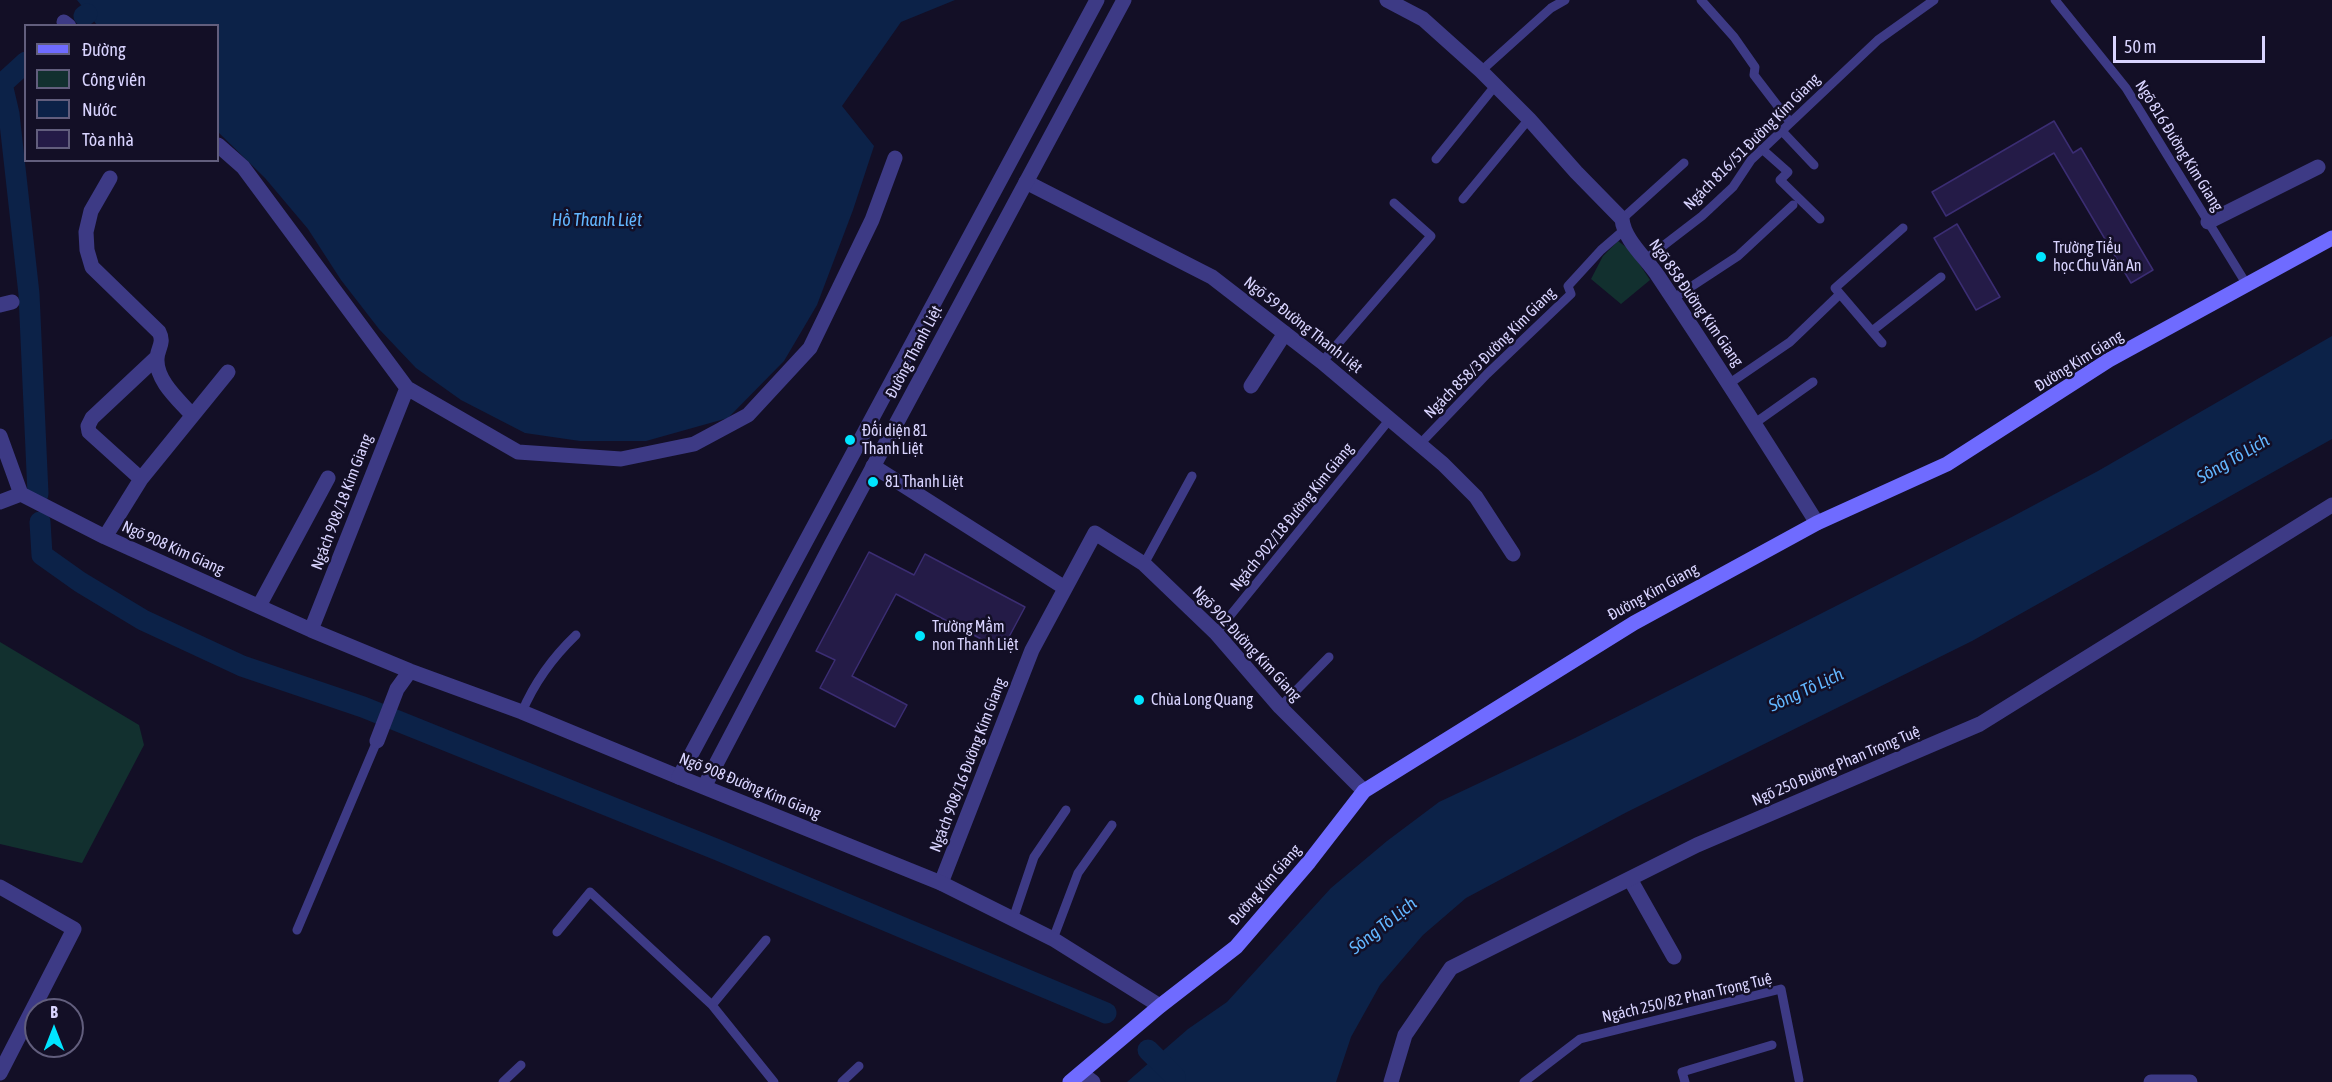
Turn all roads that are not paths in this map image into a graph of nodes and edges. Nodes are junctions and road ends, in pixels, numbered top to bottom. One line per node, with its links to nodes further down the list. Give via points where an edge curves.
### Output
1 (1097, 0): 72 (street, Đường Thanh Liệt)
2 (1124, 0): 21 (street, Đường Thanh Liệt)
3 (1387, 0): 8 (street, Ngõ 858 Đường Kim Giang, via 1423,19)
4 (1565, 0): 8 (lane)
5 (1701, 0): 11 (lane, via 1734,37 1755,67 1754,75)
6 (1934, 0): 11 (lane, Ngách 816/51 Đường Kim Giang, via 1878,40)
7 (2055, 0): 26 (lane, Ngõ 816 Đường Kim Giang, via 2126,88)
8 (1481, 71): 9 (street, Ngõ 858 Đường Kim Giang)
9 (1496, 86): 10 (street, Ngõ 858 Đường Kim Giang); 16 (lane)
10 (1529, 119): 22 (lane); 27 (street, Ngõ 858 Đường Kim Giang)
11 (1790, 122): 12 (lane, Ngách 816/51 Đường Kim Giang)
12 (1781, 130): 14 (lane, Ngách 816/51 Đường Kim Giang); 18 (lane)
13 (219, 146): 44 (street, via 243,167)
14 (1762, 149): 25 (lane, via 1788,172 1780,180); 30 (lane, Ngách 816/51 Đường Kim Giang, via 1725,195)
15 (895, 158): 44 (street, via 872,220 810,348 748,415 694,444 621,459 518,452)
16 (1436, 159)
17 (1684, 163): 27 (lane)
18 (1814, 165)
19 (2318, 167): 26 (street)
20 (110, 178): 38 (street, via 92,211 86,232 87,250 92,267 159,332 162,338)
21 (1026, 182): 36 (street, Ngõ 59 Đường Thanh Liệt, via 1212,277); 50 (street, Đường Thanh Liệt)
22 (1463, 199)
23 (1394, 203): 39 (lane, via 1431,236)
24 (1793, 205): 34 (lane, via 1738,256)
25 (1820, 219)
26 (2208, 222): 32 (lane, Ngõ 816 Đường Kim Giang)
27 (1623, 225): 30 (street, Ngõ 858 Đường Kim Giang); 49 (lane, Ngách 858/3 Đường Kim Giang, via 1568,286 1571,294)
28 (1903, 228): 33 (lane, via 1835,288)
29 (2332, 238): 32 (main road, Đường Kim Giang)
30 (1646, 259): 34 (street, Ngõ 858 Đường Kim Giang)
31 (1941, 277): 35 (lane)
32 (2247, 285): 57 (main road, Đường Kim Giang, via 2109,360 1947,464)
33 (1840, 294): 35 (lane); 42 (lane, via 1790,342)
34 (1674, 298): 42 (street, Ngõ 858 Đường Kim Giang)
35 (1872, 331): 37 (lane)
36 (1285, 333): 39 (street, Ngõ 59 Đường Thanh Liệt); 43 (street)
37 (1882, 343)
38 (156, 358): 45 (street, via 161,378); 53 (street, via 88,426 89,432)
39 (1322, 362): 46 (street, Ngõ 59 Đường Thanh Liệt)
40 (228, 372): 45 (street)
41 (1813, 382): 47 (lane)
42 (1730, 383): 47 (street, Ngõ 858 Đường Kim Giang)
43 (1251, 386)
44 (407, 388): 64 (street, Ngách 908/18 Kim Giang)
45 (192, 415): 53 (street)
46 (1390, 419): 49 (street, Ngõ 59 Đường Thanh Liệt); 65 (lane, Ngách 902/18 Đường Kim Giang)
47 (1755, 423): 57 (street, Ngõ 858 Đường Kim Giang)
48 (0, 436): 54 (street)
49 (1420, 444): 60 (street, Ngõ 59 Đường Thanh Liệt, via 1476,497)
50 (873, 466): 62 (street); 73 (street, Đường Thanh Liệt)
51 (1192, 476): 61 (lane)
52 (328, 478): 63 (street)
53 (141, 479): 59 (street)
54 (21, 495): 55 (street); 59 (street, Ngõ 908 Kim Giang)
55 (0, 502)
56 (2332, 505): 77 (street, Ngõ 250 Đường Phan Trọng Tuệ, via 1980,724 1697,845)
57 (1817, 523): 74 (main road, Đường Kim Giang, via 1634,623)
58 (1095, 533): 61 (street, Ngõ 902 Đường Kim Giang); 62 (street, Ngách 908/16 Đường Kim Giang)
59 (105, 537): 63 (street, Ngõ 908 Kim Giang)
60 (1513, 554)
61 (1144, 564): 65 (street, Ngõ 902 Đường Kim Giang)
62 (1065, 588): 78 (street, Ngách 908/16 Đường Kim Giang, via 1032,650)
63 (258, 606): 64 (street, Ngõ 908 Kim Giang)
64 (312, 630): 68 (street, Ngõ 908 Đường Kim Giang)
65 (1216, 633): 69 (street, Ngõ 902 Đường Kim Giang)
66 (576, 635): 70 (lane, via 546,667)
67 (1329, 657): 69 (lane)
68 (410, 671): 70 (street, Ngõ 908 Đường Kim Giang); 71 (street, via 397,689)
69 (1280, 707): 74 (street, Ngõ 902 Đường Kim Giang)
70 (522, 712): 72 (street, Ngõ 908 Đường Kim Giang)
71 (377, 741): 81 (lane)
72 (679, 777): 73 (street, Ngõ 908 Đường Kim Giang)
73 (704, 787): 78 (street, Ngõ 908 Đường Kim Giang)
74 (1364, 791): 87 (main road, Đường Kim Giang, via 1236,947)
75 (1066, 810): 80 (lane, via 1034,857)
76 (1112, 825): 83 (lane, via 1078,873)
77 (1630, 879): 85 (street); 97 (street, Ngõ 250 Đường Phan Trọng Tuệ, via 1451,968 1405,1035)
78 (941, 883): 80 (street, Ngõ 908 Đường Kim Giang)
79 (0, 888): 91 (street, via 74,929)
80 (1012, 919): 83 (street, Ngõ 908 Đường Kim Giang)
81 (297, 930)
82 (557, 932): 86 (lane, via 590,892)
83 (1053, 939): 87 (street, Ngõ 908 Đường Kim Giang)
84 (766, 940): 86 (lane)
85 (1674, 957)
86 (711, 1005): 95 (lane)
87 (1160, 1006): 92 (main road, Đường Kim Giang)
88 (1772, 1045): 99 (lane, via 1682,1072)
89 (521, 1065): 94 (lane)
90 (859, 1066): 96 (lane)
91 (0, 1073)
92 (1081, 1079)
93 (1799, 1080): 98 (lane, Ngách 250/82 Phan Trọng Tuệ, via 1781,990 1580,1039)
94 (503, 1082)
95 (774, 1082)
96 (842, 1082)
97 (1391, 1082)
98 (1524, 1082)
99 (1685, 1082)
100 (2151, 1082): 101 (street)
101 (2190, 1082)

